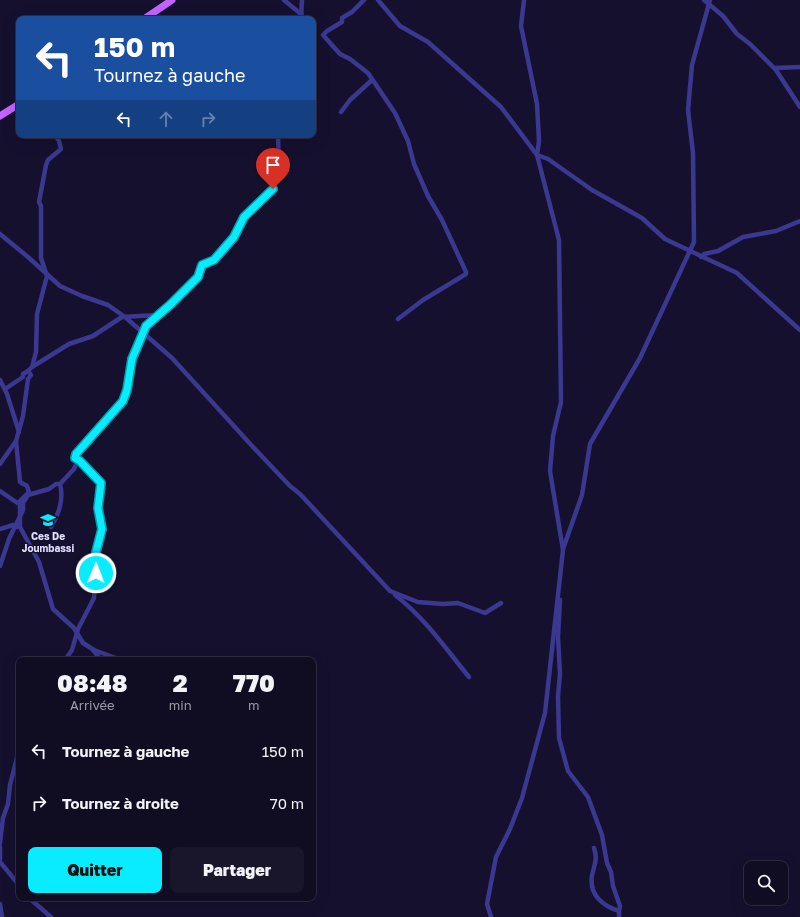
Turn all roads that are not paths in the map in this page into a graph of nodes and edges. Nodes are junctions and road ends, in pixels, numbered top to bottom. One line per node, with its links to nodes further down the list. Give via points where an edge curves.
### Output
1 (172, 0): 9 (main road)
2 (284, 0): 10 (street)
3 (302, 0): 11 (street)
4 (364, 0): 14 (street, via 342,18 342,22 326,30 323,35 340,54 362,68)
5 (378, 0): 21 (street, via 400,26 428,42 501,107)
6 (524, 0): 21 (street, via 521,26 538,104)
7 (704, 0): 8 (street)
8 (709, 2): 13 (street, via 737,34); 24 (street, via 692,65 688,110 693,153 694,242)
9 (148, 16)
10 (301, 16)
11 (302, 16)
12 (800, 67): 13 (street)
13 (775, 68): 16 (street)
14 (372, 80): 17 (street); 29 (street, via 401,125 422,183 466,272)
15 (16, 106): 18 (main road)
16 (800, 107)
17 (341, 112)
18 (0, 116)
19 (56, 138): 26 (street, via 61,149 48,160 39,202 41,258)
20 (278, 138): 27 (street, via 278,178 273,189 244,217 234,237 214,260 202,265 198,277)
21 (537, 155): 24 (street, via 548,159 592,190 645,220 665,240); 47 (street, via 559,240 561,402 553,436 550,471)
22 (800, 221): 25 (street, via 776,231 742,238)
23 (0, 234): 26 (street)
24 (690, 251): 25 (street); 47 (street, via 640,358 590,444 582,495)
25 (701, 257): 30 (street, via 737,273)
26 (44, 270): 28 (street, via 60,286 108,304); 32 (street, via 47,276 37,314 37,349)
27 (158, 315): 28 (street); 31 (street)
28 (125, 317): 31 (street); 32 (street, via 93,336 69,344)
29 (398, 319)
30 (800, 330)
31 (142, 333): 38 (street, via 130,366 123,401); 50 (street, via 172,358)
32 (32, 367): 33 (street)
33 (28, 371): 35 (street); 36 (street, via 31,375 28,379)
34 (0, 380): 35 (street)
35 (5, 389): 36 (street)
36 (19, 432): 37 (street)
37 (16, 441): 39 (street); 42 (street, via 20,482 27,486 29,492)
38 (75, 458): 40 (street, via 77,462 74,469); 52 (street, via 102,485 98,508 102,529 96,552 95,591)
39 (0, 464)
40 (60, 484): 43 (street, via 49,490 28,495); 45 (street, via 61,506)
41 (0, 491): 42 (street)
42 (19, 504): 43 (street)
43 (19, 517): 44 (street)
44 (18, 527): 46 (street); 48 (street, via 8,539); 52 (street, via 39,562 53,609)
45 (51, 527)
46 (0, 529)
47 (563, 550): 49 (street)
48 (0, 566)
49 (560, 577): 67 (street, via 558,738 568,771 588,797 602,835 607,863 612,872 613,886 620,906); 70 (street, via 546,713 522,798 496,857 487,904)
50 (390, 591): 51 (street, via 418,602 458,603 484,613); 57 (street, via 416,614)
51 (501, 603)
52 (77, 633): 53 (street, via 83,643); 54 (street)
53 (90, 648): 55 (street); 56 (street)
54 (67, 657)
55 (98, 657)
56 (113, 657)
57 (469, 677)
58 (16, 762): 59 (street)
59 (0, 843)
60 (0, 847): 62 (street)
61 (594, 848): 67 (street, via 596,864 592,881 595,895 603,904)
62 (0, 859)
63 (0, 862): 64 (street)
64 (16, 881)
65 (33, 901): 69 (street)
66 (0, 904): 68 (street)
67 (619, 911): 71 (street)
68 (2, 917)
69 (52, 917)
70 (491, 917)
71 (619, 917)

